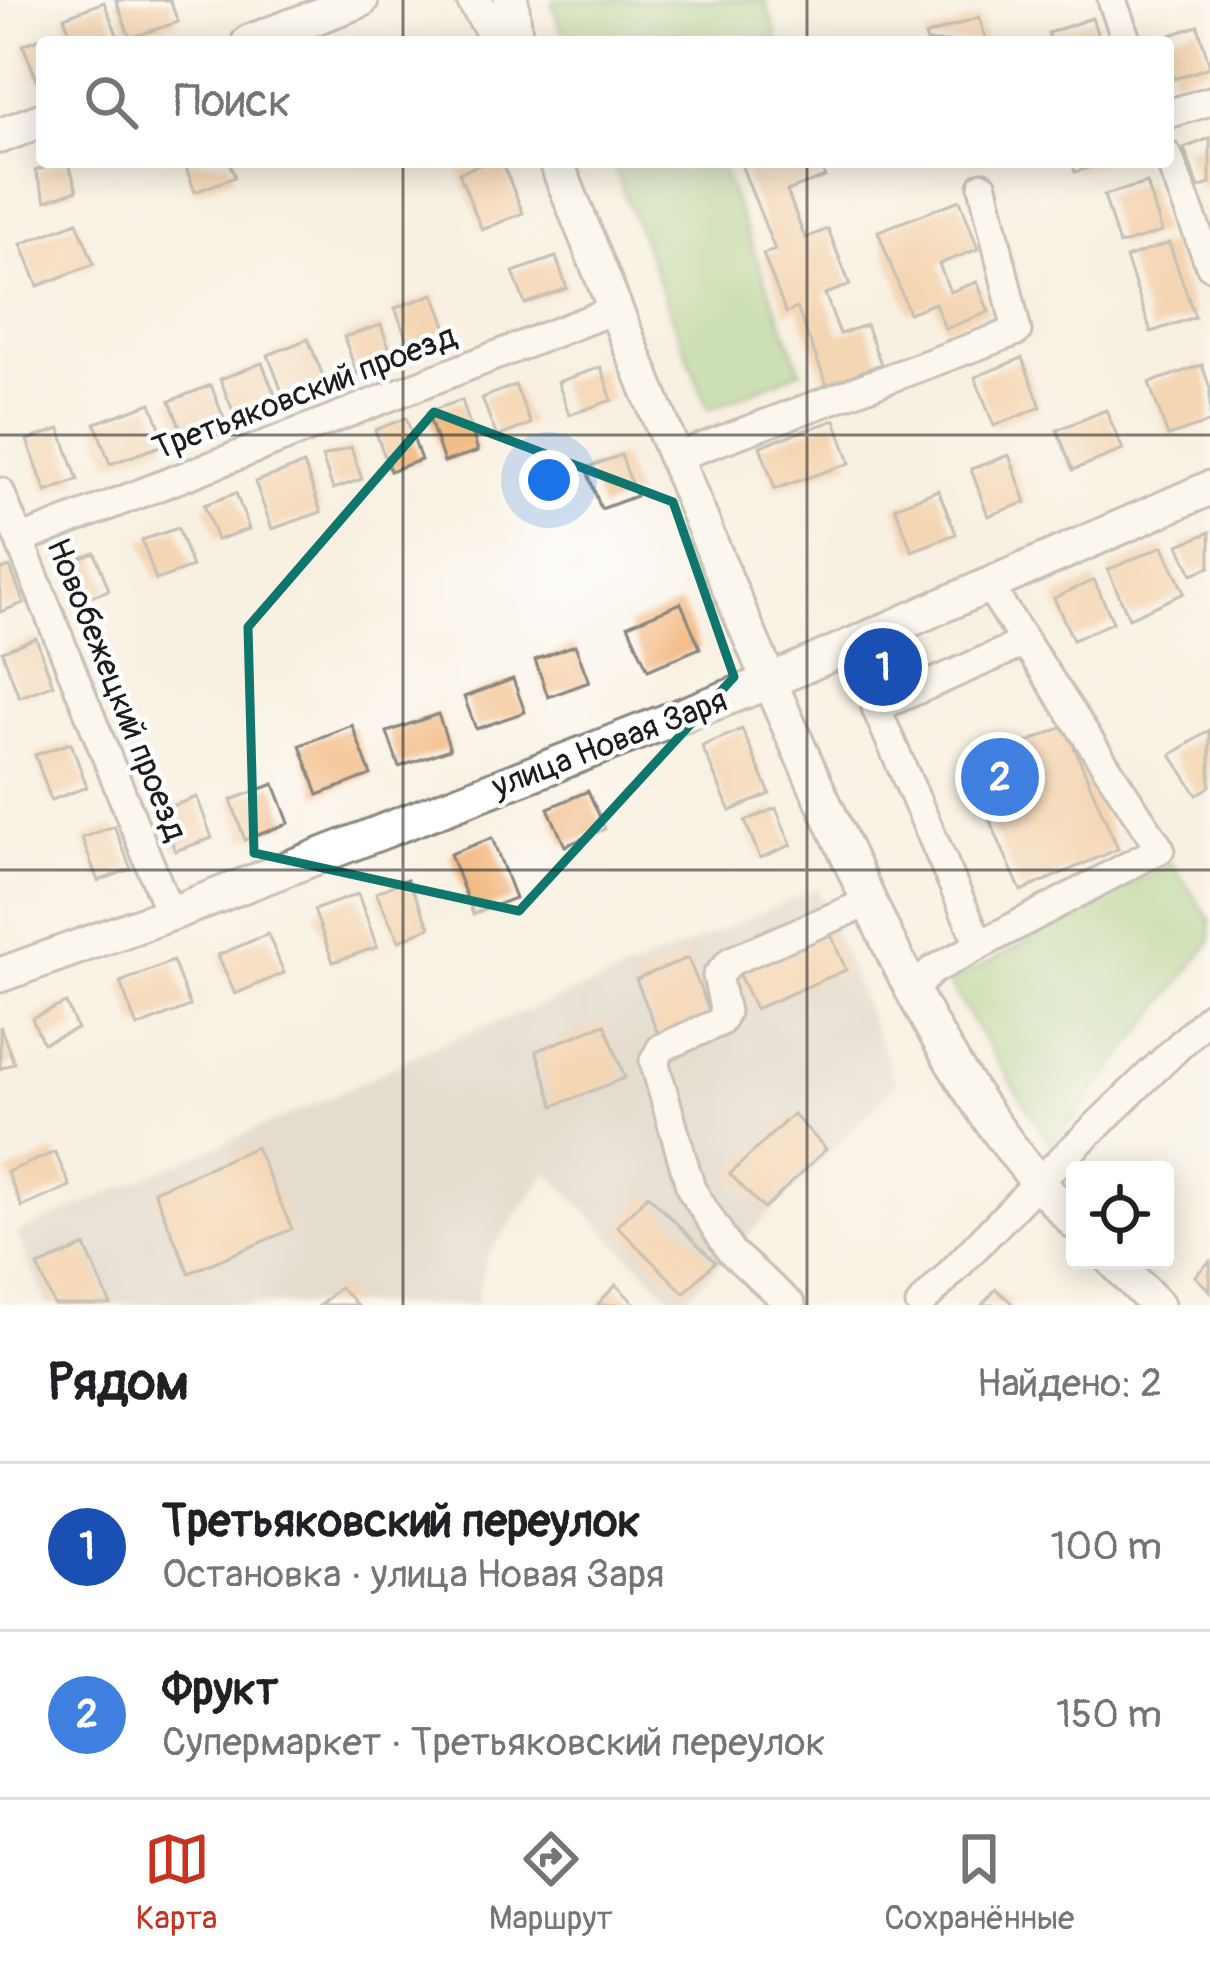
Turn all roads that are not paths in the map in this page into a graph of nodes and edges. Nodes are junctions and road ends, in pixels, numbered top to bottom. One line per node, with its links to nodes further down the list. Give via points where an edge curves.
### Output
1 (361, 0): 5 (main road)
2 (474, 0): 6 (main road)
3 (511, 0): 7 (main road)
4 (1112, 0): 8 (street)
5 (266, 36)
6 (496, 36)
7 (515, 36)
8 (1125, 36)
9 (1210, 101): 10 (street)
10 (1174, 111)
11 (36, 122): 12 (main road)
12 (0, 136)
13 (558, 168): 17 (main road)
14 (1173, 168): 16 (street)
15 (982, 186): 18 (street, via 1017,331)
16 (1210, 265)
17 (616, 309): 18 (main road); 21 (street, Третьяковский проезд)
18 (676, 457): 24 (main road)
19 (1210, 488): 22 (main road, улица Новая Заря)
20 (0, 492): 21 (street, Новобежецкий проезд)
21 (20, 540): 26 (street, Новобежецкий проезд)
22 (988, 585): 23 (street); 24 (main road, улица Новая Заря)
23 (1024, 644): 27 (street, via 876,708); 27 (street, via 1160,849)
24 (768, 682): 25 (main road); 26 (main road, улица Новая Заря)
25 (869, 902): 29 (main road); 34 (street, via 731,961 717,976 720,1022 661,1048 654,1061 691,1189 731,1252)
26 (170, 914): 28 (main road, улица Новая Заря)
27 (979, 944): 29 (street)
28 (0, 975)
29 (911, 992): 31 (main road)
30 (1210, 1016): 31 (street)
31 (1036, 1183): 32 (main road); 35 (street)
32 (1066, 1213)
33 (1122, 1269): 36 (main road)
34 (791, 1305)
35 (920, 1305)
36 (1157, 1305)

